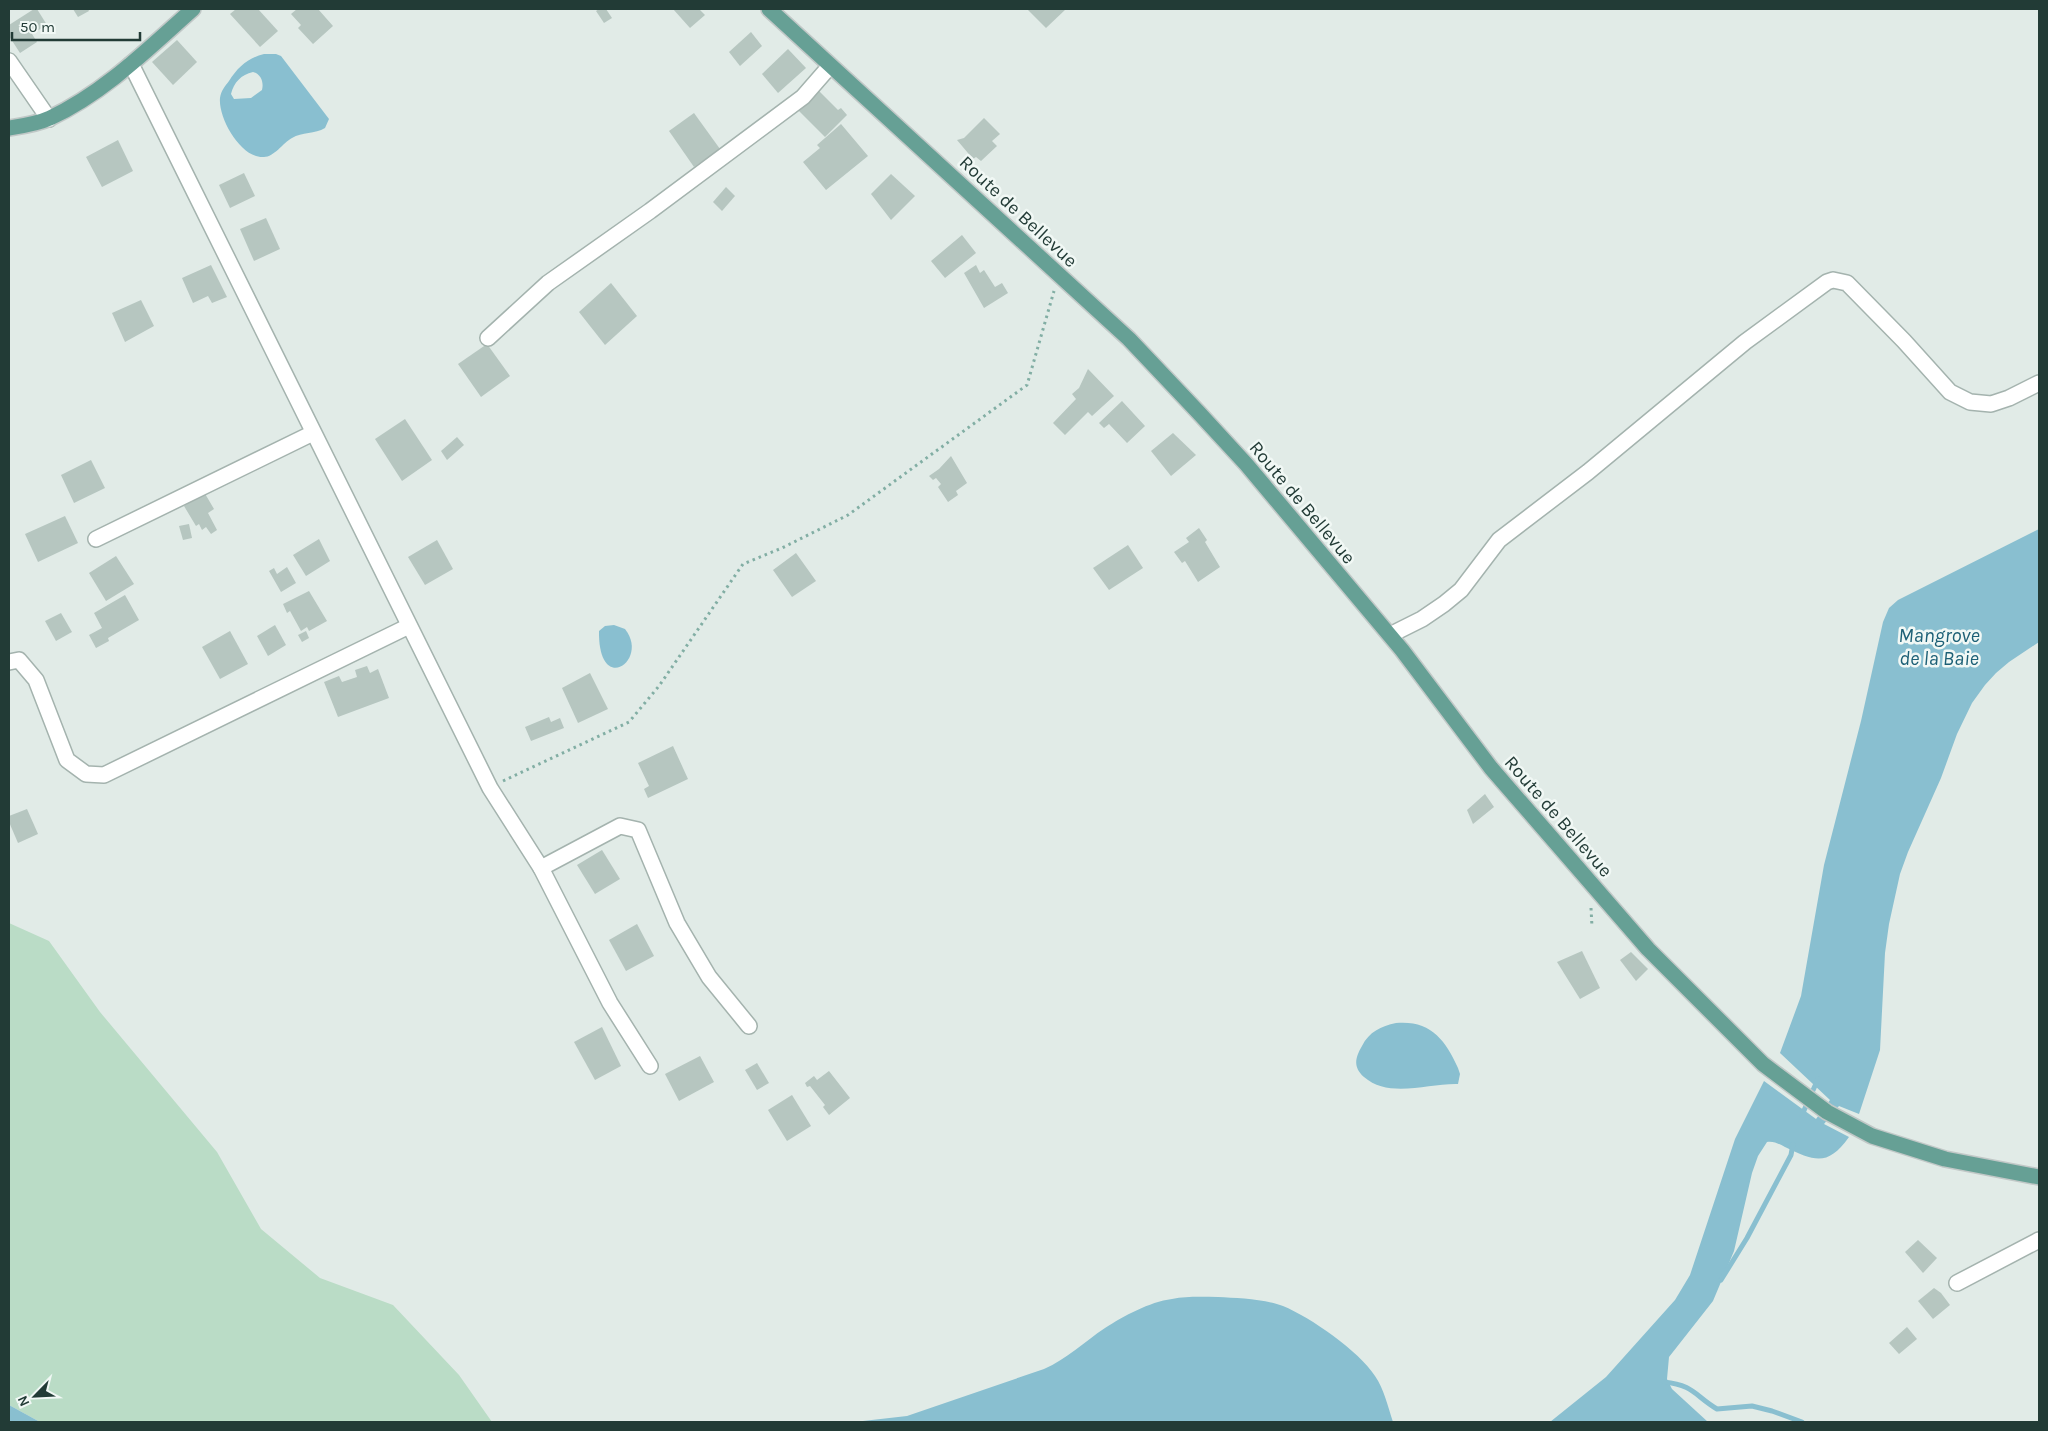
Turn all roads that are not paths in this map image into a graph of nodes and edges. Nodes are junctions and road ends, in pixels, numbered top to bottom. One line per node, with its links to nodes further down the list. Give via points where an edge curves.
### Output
1 (193, 9): 4 (main road)
2 (769, 9): 5 (main road, Route de Bellevue)
3 (9, 61): 6 (street)
4 (131, 64): 6 (main road, via 88,96); 10 (street)
5 (830, 66): 8 (street, via 803,97 548,283); 13 (main road, Route de Bellevue, via 1129,339 1246,464)
6 (49, 119): 7 (main road)
7 (9, 128)
8 (488, 338)
9 (2039, 383): 13 (street, via 1991,404 1970,402 1950,392 1847,283 1827,282 1745,342 1626,441 1499,540 1461,590 1444,604)
10 (313, 432): 11 (street); 12 (street)
11 (96, 539)
12 (409, 626): 14 (street, via 104,775 86,774 67,760 36,680 19,660); 15 (street, via 490,788)
13 (1390, 636): 18 (main road, Route de Bellevue, via 1491,768 1648,949 1763,1064 1827,1112 1872,1136 1945,1159)
14 (9, 662)
15 (541, 868): 16 (street, via 620,826 638,830 677,923 709,976); 17 (street, via 610,1003)
16 (749, 1026)
17 (650, 1066)
18 (2039, 1178)
19 (2039, 1240): 20 (street)
20 (1957, 1283)

